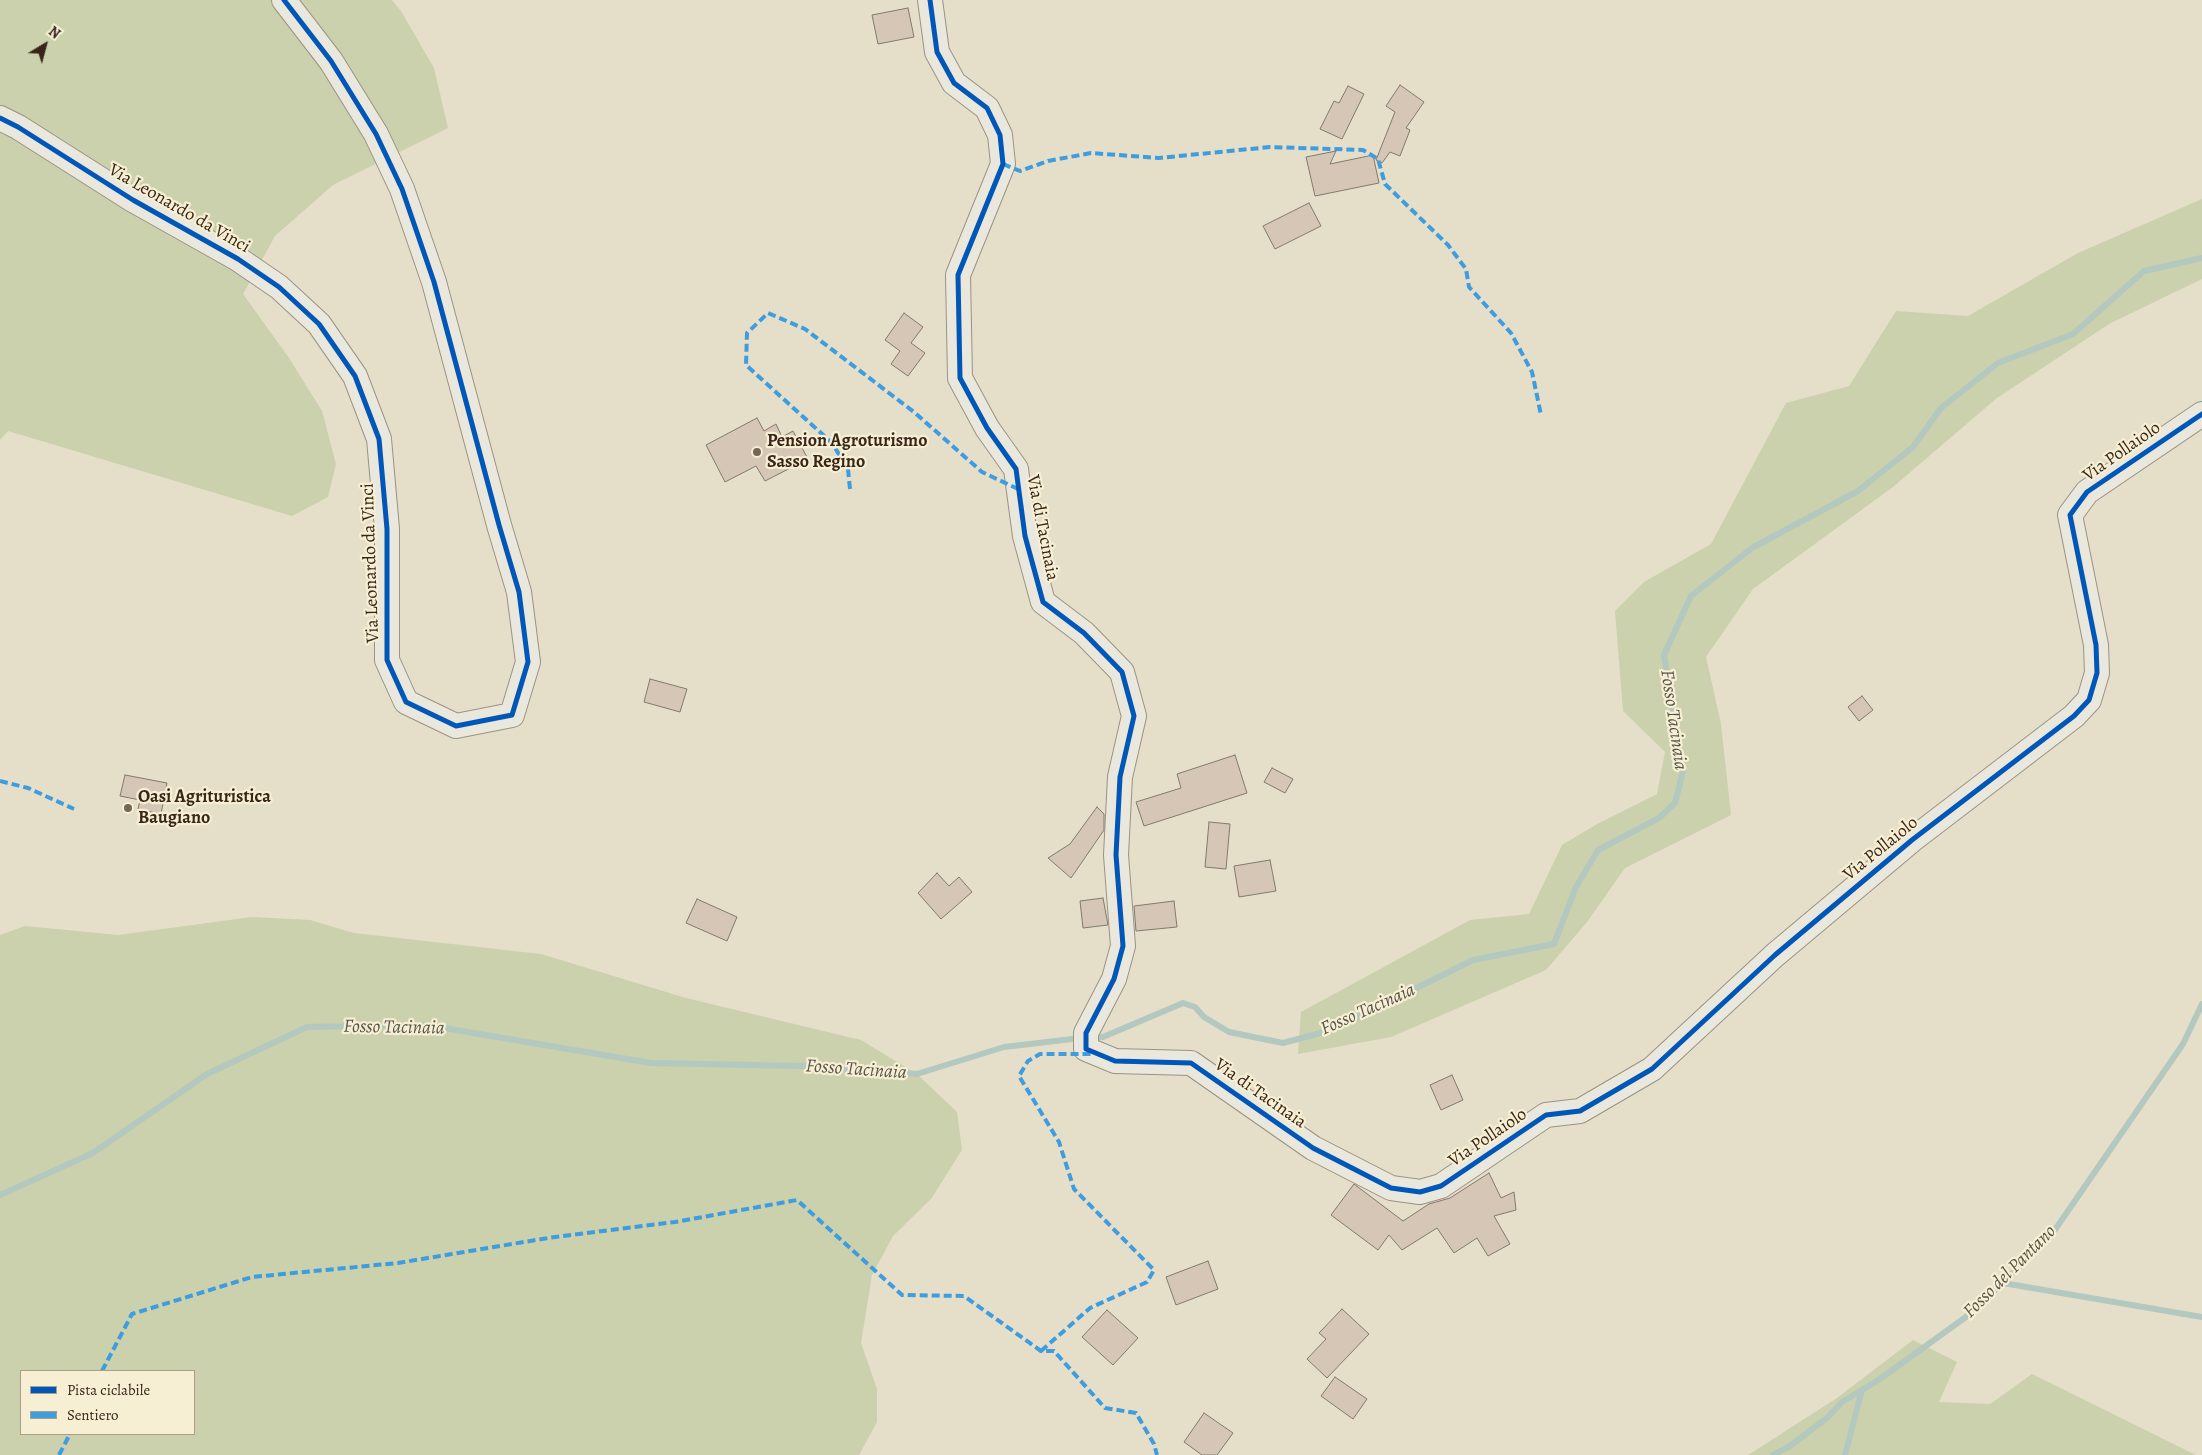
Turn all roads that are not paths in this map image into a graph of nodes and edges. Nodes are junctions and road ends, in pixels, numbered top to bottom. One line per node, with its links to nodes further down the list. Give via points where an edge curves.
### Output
1 (284, 0): 3 (street, Via Leonardo da Vinci, via 331,61 376,134 402,189 434,282 519,592 528,662 512,715 456,726 406,702 387,660 387,529 379,439 355,376 319,324 279,287 238,259 133,200)
2 (930, 0): 5 (street, Via di Tacinaia, via 937,52 954,83 987,108 1000,135 1003,164 958,275 960,378 987,428 1016,469 1025,536 1043,602 1084,633 1122,672 1134,716 1120,777 1116,854 1123,946 1114,979 1086,1041 1115,1061 1191,1063 1313,1148)
3 (0, 118)
4 (2202, 414): 5 (street, Via Pollaiolo, via 2087,492 2070,515 2096,645 2096,673 2090,700 2074,716 1912,840 1820,916 1652,1069 1580,1111 1546,1115 1441,1186 1420,1192)
5 (1391, 1188)

